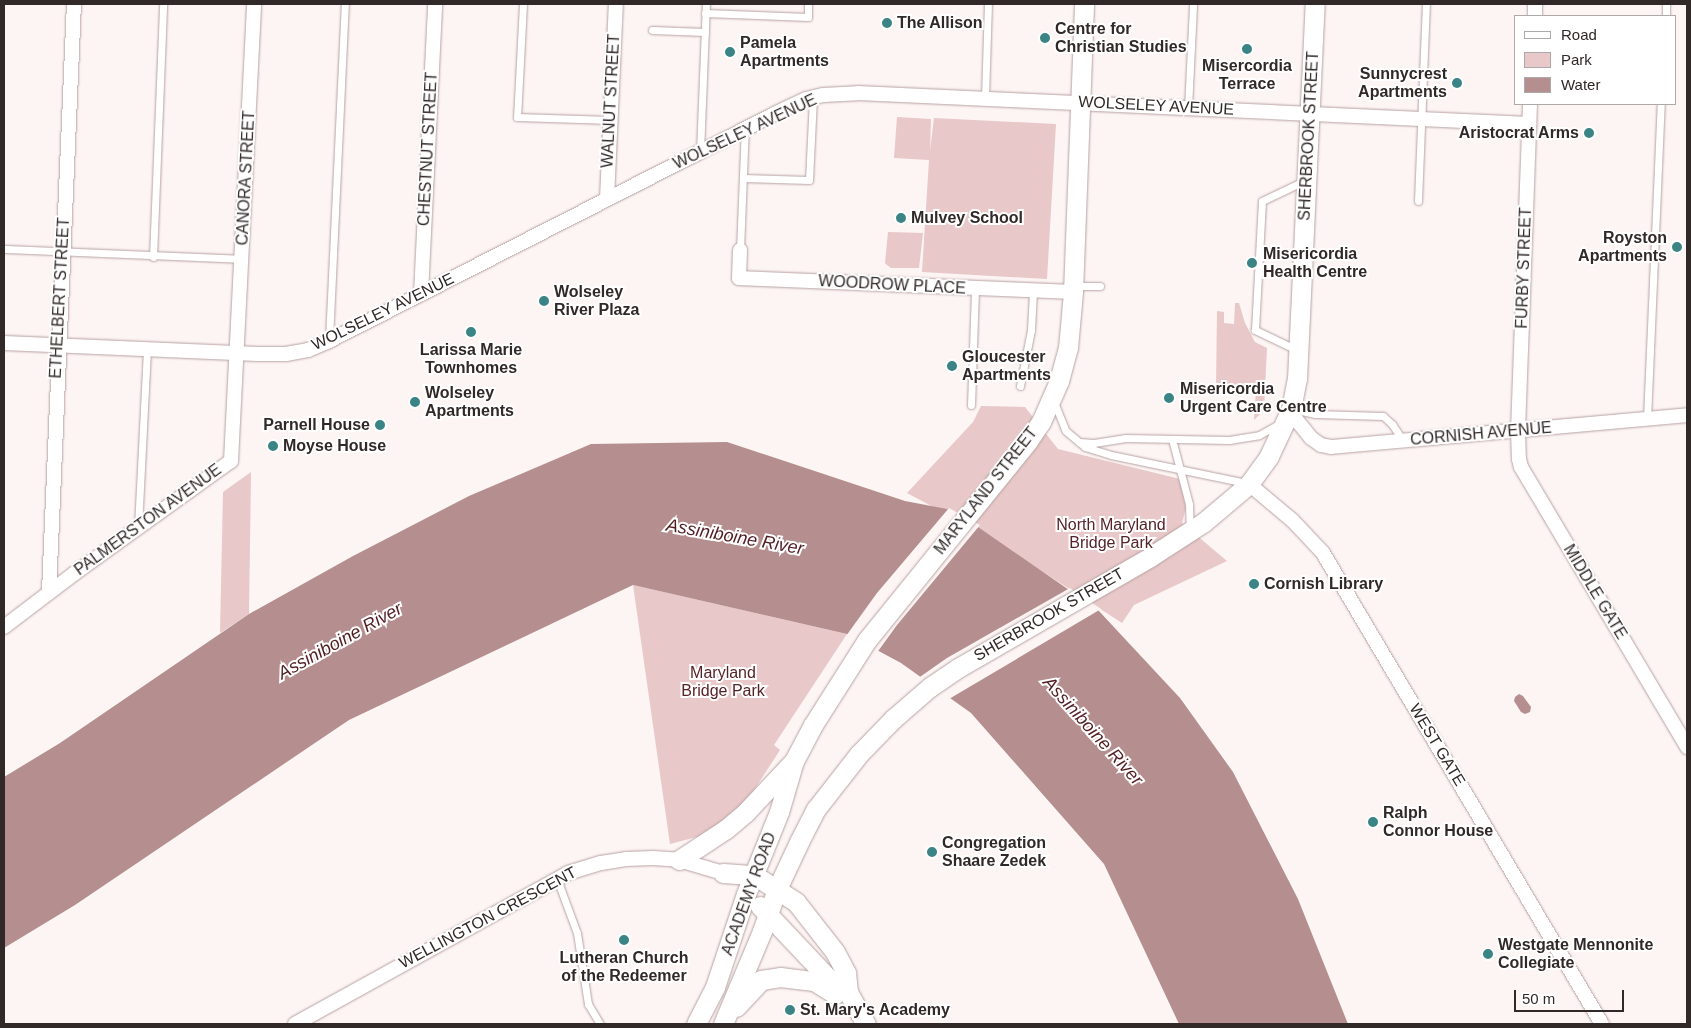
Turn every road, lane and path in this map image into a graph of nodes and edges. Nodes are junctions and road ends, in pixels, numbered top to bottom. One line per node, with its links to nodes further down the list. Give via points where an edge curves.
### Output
1 (74, 4): 36 (street, ETHELBERT STREET)
2 (164, 4): 37 (lane)
3 (254, 4): 38 (street, CANORA STREET)
4 (345, 4): 44 (lane)
5 (435, 4): 43 (street, CHESTNUT STREET)
6 (523, 4): 26 (lane, via 517,117)
7 (616, 4): 26 (street, WALNUT STREET)
8 (706, 4): 15 (lane)
9 (808, 4): 15 (lane, via 808,17)
10 (988, 4): 19 (lane)
11 (1084, 4): 20 (main road, MARYLAND STREET)
12 (1193, 4): 23 (lane)
13 (1315, 4): 24 (main road, SHERBROOK STREET)
14 (1426, 4): 25 (lane)
15 (706, 13): 17 (lane)
16 (652, 30): 17 (lane)
17 (705, 32): 29 (lane)
18 (813, 97): 19 (street, WOLSELEY AVENUE, via 858,92); 28 (street, WOLSELEY AVENUE); 30 (lane, via 809,180)
19 (985, 98): 20 (street, WOLSELEY AVENUE)
20 (1079, 103): 23 (street, WOLSELEY AVENUE); 41 (main road, MARYLAND STREET)
21 (1530, 105): 27 (street, FURBY STREET)
22 (1661, 105): 55 (lane)
23 (1188, 108): 24 (street, WOLSELEY AVENUE)
24 (1311, 114): 25 (street, WOLSELEY AVENUE); 31 (main road, SHERBROOK STREET)
25 (1422, 119): 27 (street, WOLSELEY AVENUE); 33 (lane)
26 (611, 120): 32 (street, WALNUT STREET)
27 (1529, 124): 56 (street, FURBY STREET)
28 (745, 128): 29 (street, WOLSELEY AVENUE); 30 (lane)
29 (700, 152): 32 (street, WOLSELEY AVENUE)
30 (743, 178): 35 (lane)
31 (1308, 180): 48 (main road, SHERBROOK STREET); 48 (lane, via 1262,201 1255,330)
32 (607, 199): 43 (street, WOLSELEY AVENUE)
33 (1418, 200)
34 (4, 249): 36 (lane)
35 (740, 250): 40 (street, WOODROW PLACE, via 739,278)
36 (62, 252): 37 (lane); 46 (street, ETHELBERT STREET)
37 (153, 257): 38 (lane)
38 (242, 259): 49 (street, CANORA STREET)
39 (1100, 286): 41 (lane)
40 (975, 289): 42 (street, WOODROW PLACE); 52 (lane)
41 (1073, 289): 42 (street, WOODROW PLACE); 51 (main road, MARYLAND STREET, via 1068,348)
42 (1033, 291): 50 (lane, via 1031,330)
43 (421, 294): 44 (street, WOLSELEY AVENUE)
44 (329, 341): 49 (street, WOLSELEY AVENUE, via 295,353)
45 (4, 343): 46 (street, WOLSELEY AVENUE)
46 (58, 345): 47 (street, WOLSELEY AVENUE); 64 (street, ETHELBERT STREET)
47 (147, 349): 49 (street, WOLSELEY AVENUE); 62 (lane)
48 (1299, 351): 53 (main road, SHERBROOK STREET, via 1298,379)
49 (237, 353): 62 (street, PALMERSTON AVENUE, via 231,461)
50 (1020, 386)
51 (1052, 397): 59 (lane, via 1066,431); 67 (main road, MARYLAND STREET, via 1032,436 867,640)
52 (971, 405)
53 (1289, 414): 57 (lane, via 1269,431 1246,438 1214,441); 58 (lane, via 1384,416); 58 (street, CORNISH AVENUE, via 1311,438 1325,446); 61 (main road, SHERBROOK STREET, via 1269,456)
54 (1687, 415): 55 (street, CORNISH AVENUE)
55 (1647, 419): 56 (street, CORNISH AVENUE)
56 (1518, 432): 58 (street, CORNISH AVENUE); 66 (street, MIDDLE GATE, via 1521,467)
57 (1172, 439): 59 (lane); 60 (lane)
58 (1403, 441)
59 (1076, 442): 60 (lane, via 1111,455)
60 (1180, 468): 61 (lane); 63 (lane, via 1189,504)
61 (1248, 484): 63 (main road, SHERBROOK STREET); 82 (street, WEST GATE, via 1293,521 1323,553)
62 (138, 527): 64 (street, PALMERSTON AVENUE)
63 (1189, 533): 68 (main road, SHERBROOK STREET, via 930,687 859,754)
64 (49, 592): 65 (street, PALMERSTON AVENUE)
65 (4, 627)
66 (1687, 747)
67 (794, 761): 69 (main road, via 746,812); 71 (main road, ACADEMY ROAD, via 779,812)
68 (830, 790): 73 (main road, ACADEMY ROAD, via 816,809)
69 (679, 860): 70 (street, WELLINGTON CRESCENT); 72 (street, WELLINGTON CRESCENT, via 626,858 585,867)
70 (724, 873): 71 (main road, WELLINGTON CRESCENT); 74 (main road, WELLINGTON CRESCENT)
71 (754, 874): 73 (main road, WELLINGTON CRESCENT); 74 (main road, ACADEMY ROAD)
72 (557, 878): 78 (street, WELLINGTON CRESCENT); 79 (lane, via 577,933 588,1004)
73 (777, 889): 75 (main road, ACADEMY ROAD); 76 (main road, WELLINGTON CRESCENT, via 796,902 835,952 846,973)
74 (746, 894): 75 (main road, WELLINGTON CRESCENT); 80 (main road, ACADEMY ROAD, via 715,987)
75 (768, 912): 76 (main road, WELLINGTON CRESCENT, via 828,979); 77 (main road, ACADEMY ROAD)
76 (852, 999): 77 (main road, via 814,981 780,977 761,980); 81 (main road, WELLINGTON CRESCENT)
77 (726, 1018)
78 (295, 1024)
79 (600, 1024)
80 (696, 1024)
81 (866, 1024)
82 (1602, 1024)

